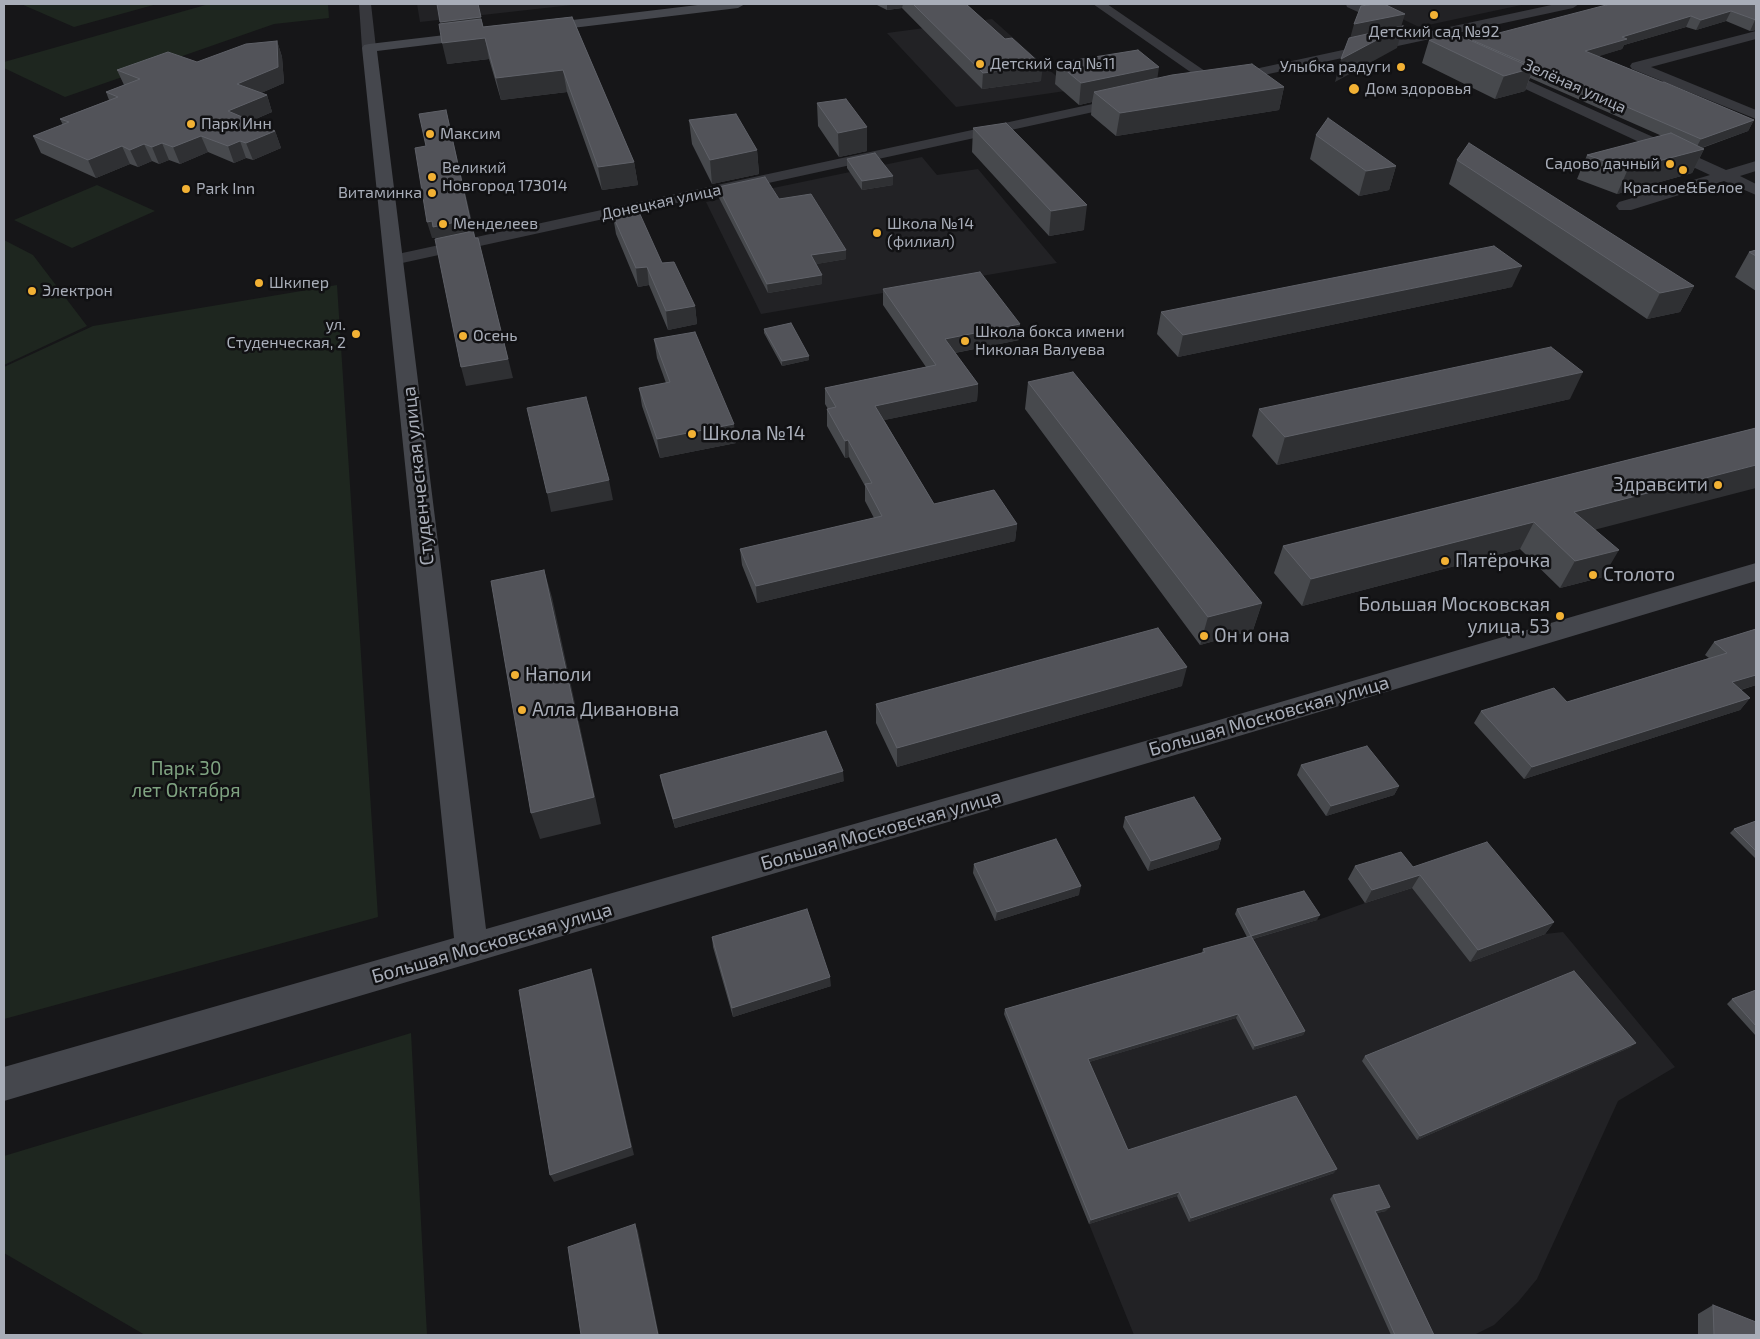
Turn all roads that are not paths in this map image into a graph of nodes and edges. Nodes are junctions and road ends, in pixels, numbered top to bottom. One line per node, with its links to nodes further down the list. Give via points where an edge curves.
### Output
1 (365, 4): 11 (street, Студенческая улица)
2 (738, 4): 6 (street)
3 (1099, 4): 13 (street)
4 (1352, 4): 9 (street)
5 (1573, 4): 9 (street)
6 (525, 29)
7 (495, 33): 11 (street)
8 (1756, 34): 16 (street, via 1637,66)
9 (1424, 37): 10 (street); 13 (street)
10 (1442, 45)
11 (369, 48): 21 (street, Студенческая улица)
12 (1485, 64): 18 (street, Зелёная улица)
13 (1214, 82): 14 (street)
14 (1197, 86)
15 (1138, 99): 21 (street, Донецкая улица)
16 (1756, 115)
17 (1756, 166): 18 (street)
18 (1727, 175): 19 (street, Зелёная улица); 20 (street)
19 (1756, 190)
20 (1625, 206)
21 (393, 260): 23 (street, Студенческая улица)
22 (1756, 572): 23 (street, Большая Московская улица)
23 (472, 948): 24 (street, Большая Московская улица)
24 (49, 1071): 25 (street, Большая Московская улица); 26 (street)
25 (4, 1084)
26 (4, 1096)

